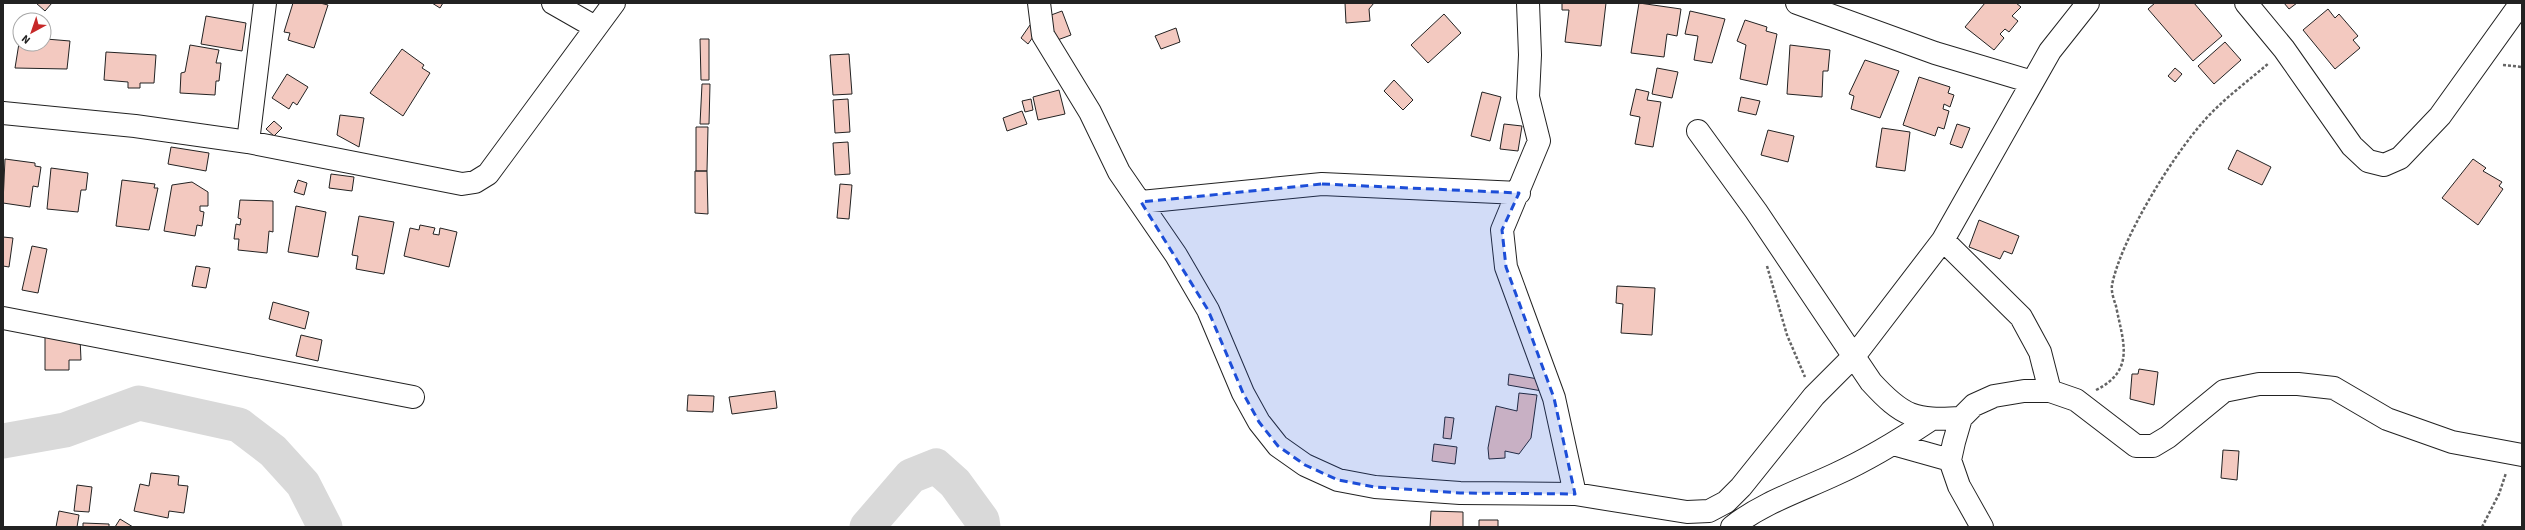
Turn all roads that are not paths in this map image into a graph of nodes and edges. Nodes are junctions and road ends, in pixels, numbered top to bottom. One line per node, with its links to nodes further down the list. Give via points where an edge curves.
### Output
1 (265, 3): 14 (street)
2 (553, 3): 10 (street)
3 (614, 3): 10 (street)
4 (1039, 3): 16 (street, via 1043,35 1090,112 1119,172)
5 (1528, 3): 15 (street, via 1528,98 1539,141)
6 (1797, 3): 11 (street, via 1935,53)
7 (2088, 3): 11 (street, via 2050,51)
8 (2246, 3): 9 (street, via 2284,49 2352,146 2368,161 2384,165 2400,158 2440,116)
9 (2521, 3)
10 (595, 27): 14 (street, via 488,174 476,182 462,184)
11 (2032, 82): 17 (street)
12 (3, 113): 14 (street, via 135,126)
13 (1698, 131): 19 (street)
14 (248, 142)
15 (1519, 193): 16 (street, via 1322,184); 27 (street, via 1502,230 1506,267 1554,398)
16 (1141, 202): 27 (street, via 1208,310 1243,393 1259,422 1278,446 1305,465 1338,480 1375,487 1460,493)
17 (1943, 240): 19 (street); 20 (street, via 2021,316 2040,352)
18 (3, 318): 21 (street)
19 (1855, 354): 23 (street, via 1871,382 1890,402 1907,414); 27 (street, via 1814,396 1741,487 1726,502 1709,511 1687,512)
20 (2050, 391): 22 (street, via 1994,396 1974,404); 25 (street, via 2076,400 2136,446 2152,446 2224,391 2259,384 2298,384 2334,388 2387,419 2452,442)
21 (413, 397)
22 (1961, 418): 23 (street); 26 (street)
23 (1930, 420): 24 (street)
24 (1893, 444): 26 (street); 28 (street, via 1837,474 1790,494)
25 (2517, 454)
26 (1950, 460): 29 (street, via 1959,486)
27 (1575, 494)
28 (1732, 527)
29 (1982, 527)

